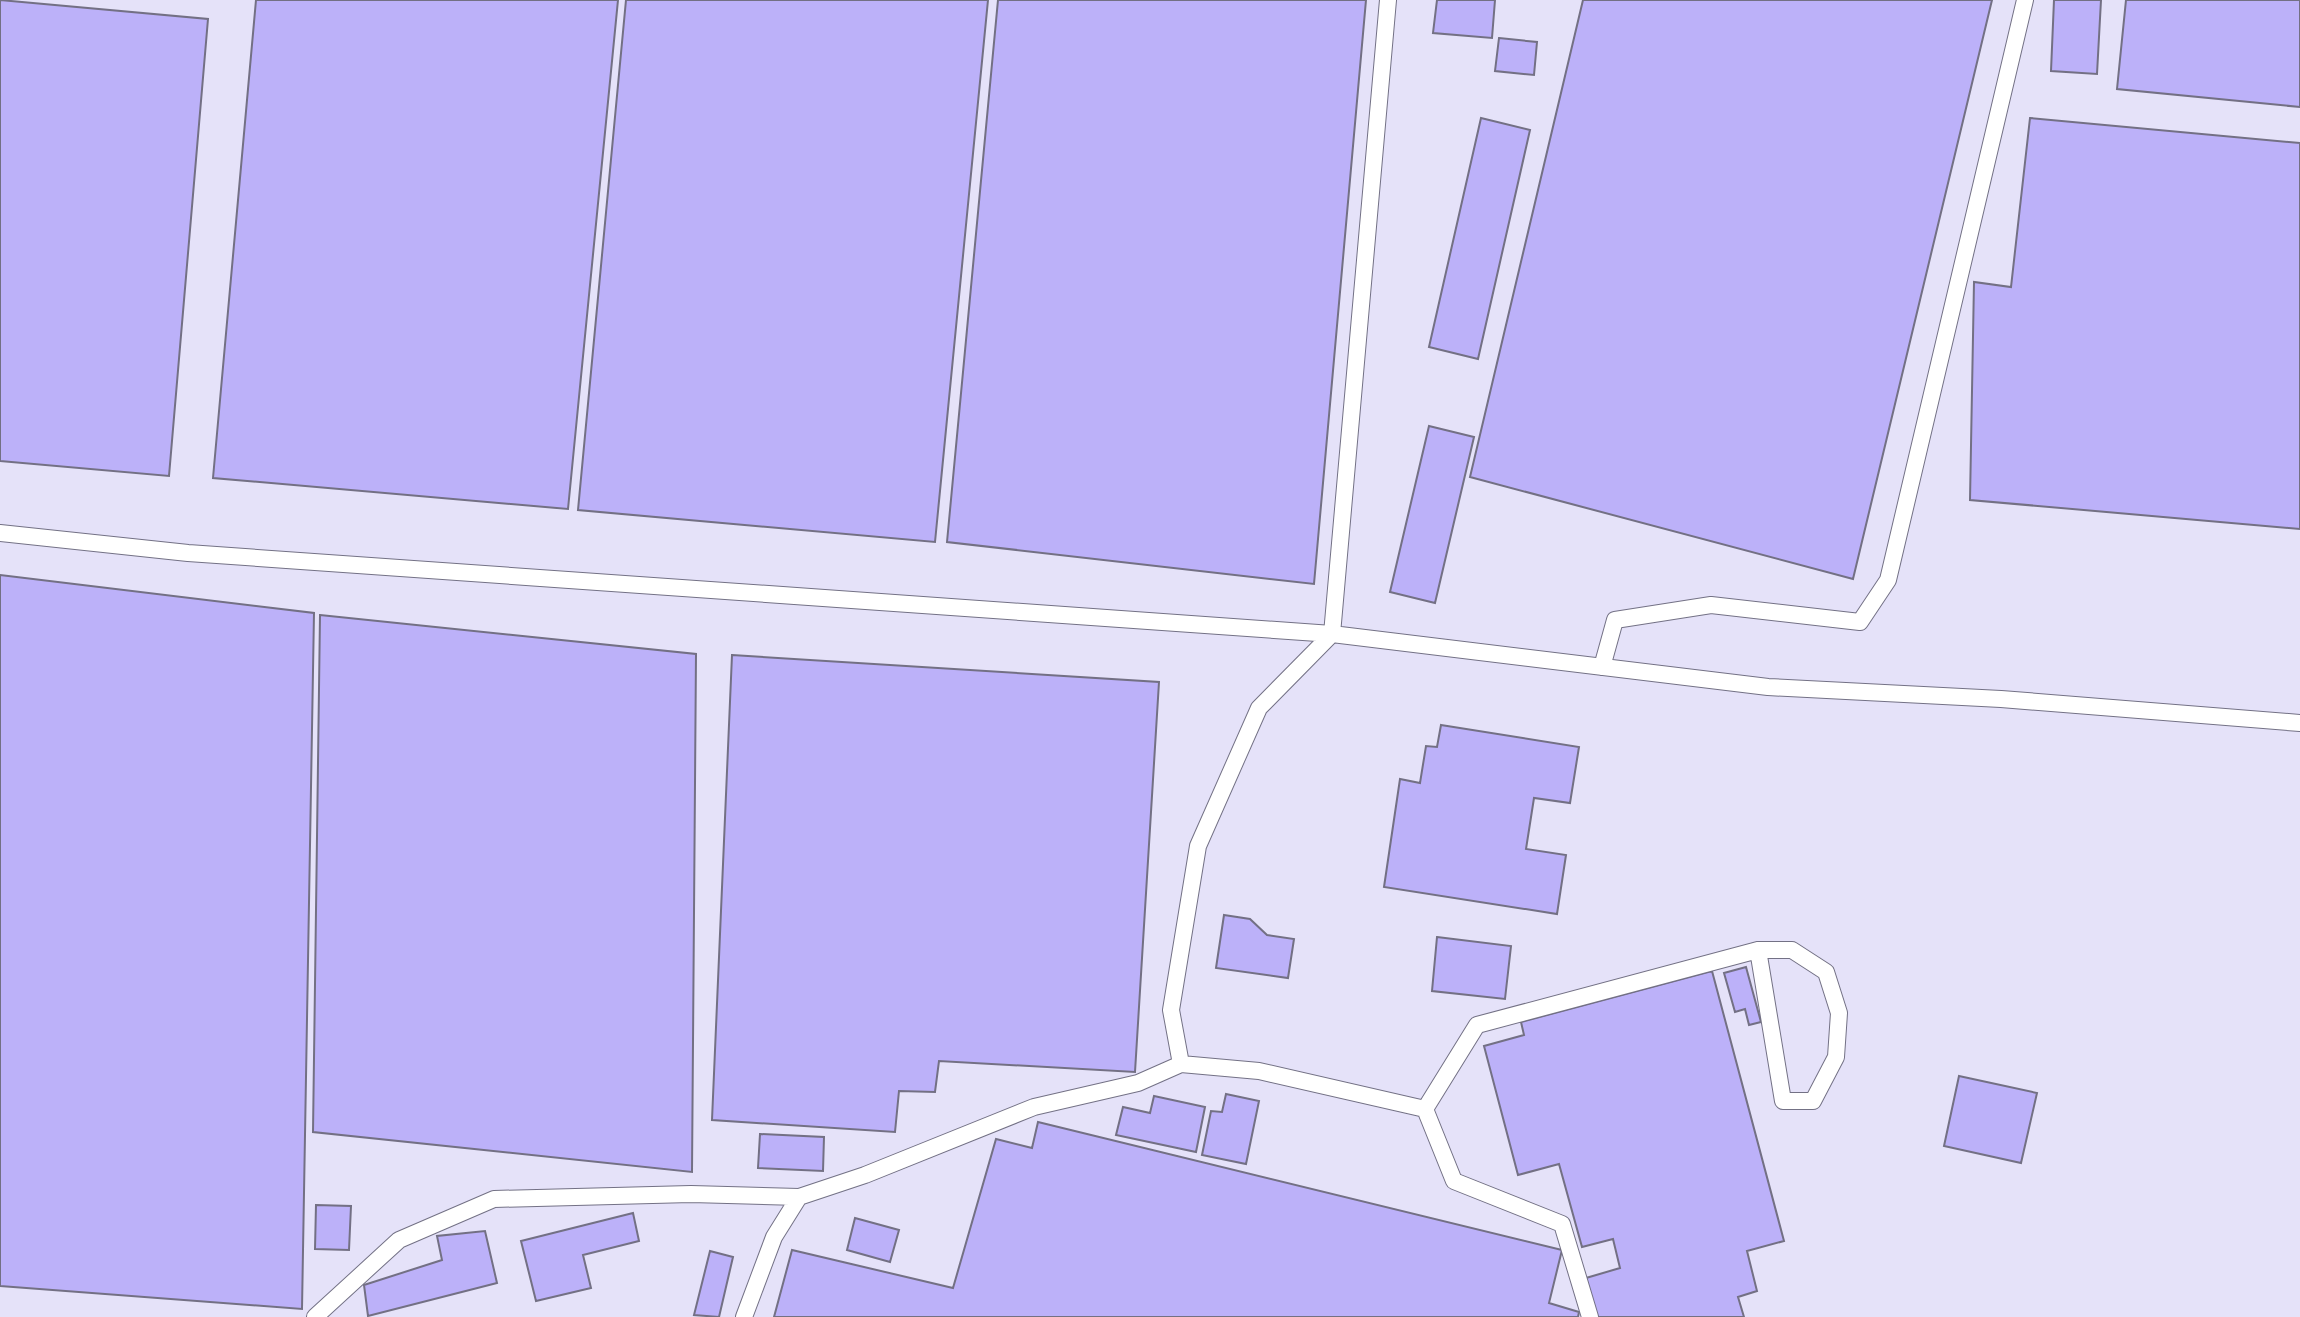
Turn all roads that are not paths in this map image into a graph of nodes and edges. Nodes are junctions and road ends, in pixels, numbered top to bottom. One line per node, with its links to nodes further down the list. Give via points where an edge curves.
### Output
1 (1388, 0): 4 (lane)
2 (2025, 0): 5 (lane, via 1888,580 1860,622 1711,605 1615,620)
3 (0, 533): 4 (lane, via 202,554)
4 (1332, 634): 5 (lane); 8 (lane, via 1259,708 1198,846 1171,1010)
5 (1602, 667): 6 (lane, via 1768,687 2001,699)
6 (2300, 723)
7 (1759, 950): 7 (lane, via 1792,950 1826,972 1839,1013 1836,1057 1813,1101 1783,1101); 9 (lane, via 1477,1025)
8 (1181, 1063): 9 (lane, via 1259,1071); 10 (lane, via 1138,1083 1034,1107)
9 (1425, 1109): 13 (lane, via 1454,1181 1562,1224)
10 (799, 1197): 11 (lane, via 691,1194 494,1199 399,1240); 12 (lane, via 774,1237)
11 (315, 1317)
12 (744, 1317)
13 (1590, 1317)

